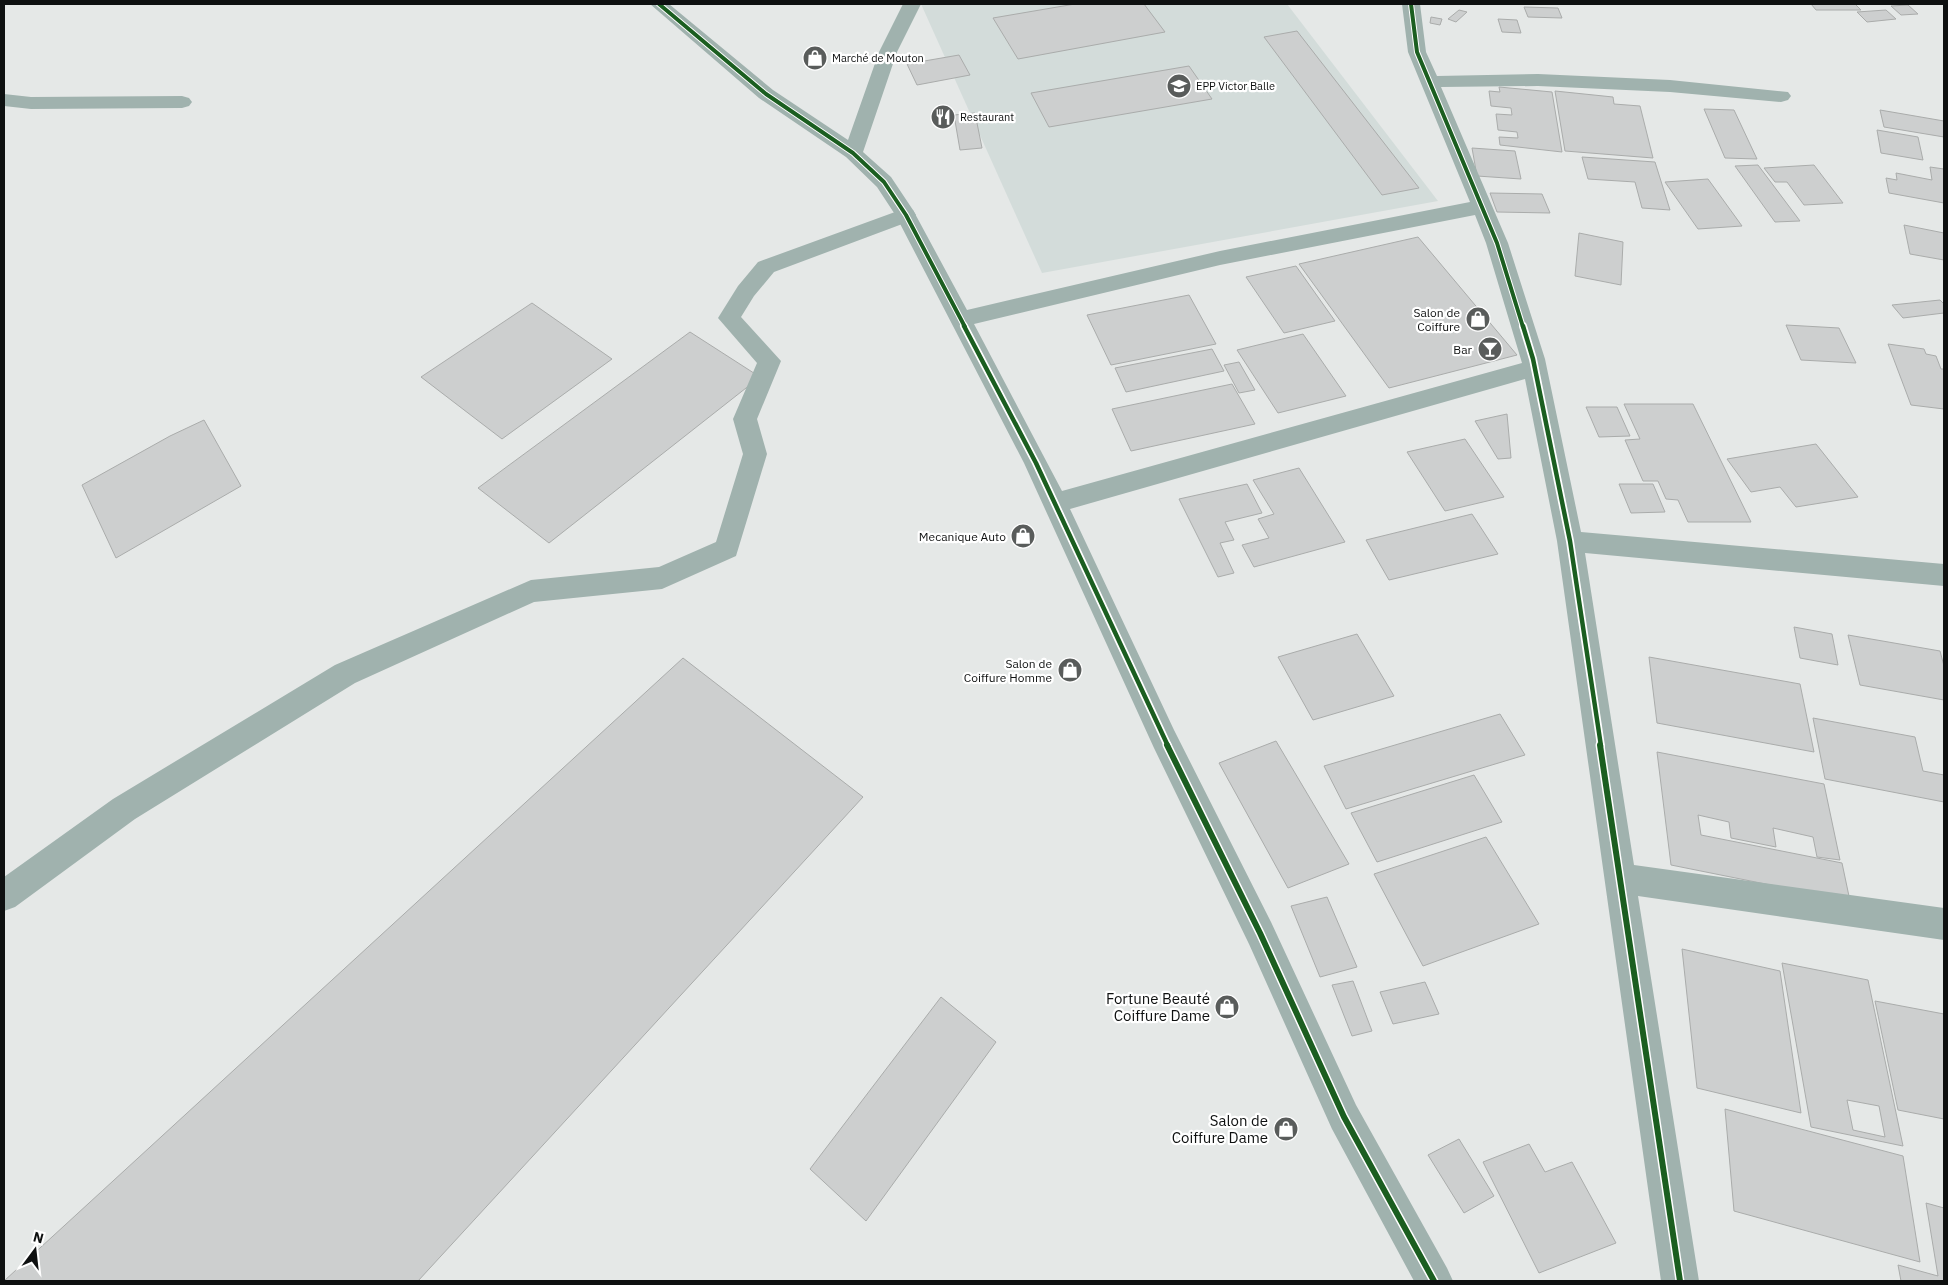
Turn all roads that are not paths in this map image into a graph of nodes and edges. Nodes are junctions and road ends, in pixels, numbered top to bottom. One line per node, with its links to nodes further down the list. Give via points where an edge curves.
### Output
1 (659, 4): 8 (street, via 766,94)
2 (912, 4): 8 (street, via 888,52)
3 (1411, 4): 4 (street, via 1417,52)
4 (1428, 82): 5 (street, via 1538,80 1670,86); 9 (street)
5 (1781, 96)
6 (4, 100): 7 (street, via 31,103)
7 (182, 102)
8 (853, 153): 10 (street, via 884,182)
9 (1481, 207): 11 (street, via 1220,258); 12 (street, via 1514,294)
10 (906, 215): 11 (street); 17 (street, via 766,267 730,318 769,361 745,419 755,454 726,548 662,578 531,591 345,674 124,809)
11 (961, 319): 13 (street)
12 (1534, 368): 13 (street); 14 (street)
13 (1055, 504): 19 (street, via 1344,1117)
14 (1570, 541): 15 (street); 16 (street)
15 (1944, 575)
16 (1620, 878): 18 (street); 20 (street)
17 (4, 896)
18 (1944, 924)
19 (1434, 1281)
20 (1680, 1281)

